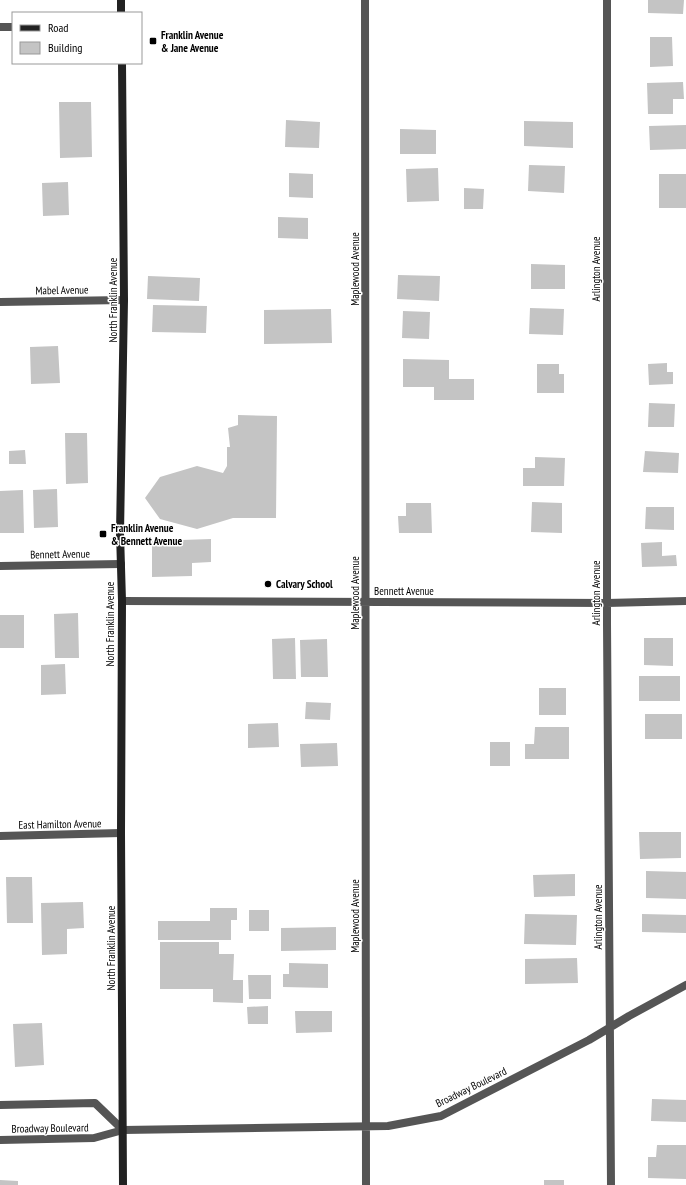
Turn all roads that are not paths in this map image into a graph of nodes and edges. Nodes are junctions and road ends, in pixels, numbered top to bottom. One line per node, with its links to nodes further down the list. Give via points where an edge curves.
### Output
1 (121, 0): 4 (street)
2 (365, 0): 14 (street, Maplewood Avenue)
3 (607, 0): 15 (street, Arlington Avenue)
4 (121, 12)
5 (12, 27): 6 (street)
6 (0, 28)
7 (122, 64): 8 (street, North Franklin Avenue)
8 (124, 300): 9 (street, Mabel Avenue); 10 (street, North Franklin Avenue)
9 (0, 302)
10 (121, 564): 11 (street, Bennett Avenue); 12 (street, North Franklin Avenue)
11 (0, 566)
12 (122, 601): 14 (street, Bennett Avenue); 16 (street, North Franklin Avenue)
13 (686, 601): 15 (street, Bennett Avenue)
14 (366, 602): 15 (street, Bennett Avenue); 21 (street, Maplewood Avenue)
15 (607, 603): 19 (street, Arlington Avenue)
16 (121, 833): 17 (street, East Hamilton Avenue); 22 (street, North Franklin Avenue)
17 (0, 836)
18 (686, 985): 19 (street, Broadway Boulevard)
19 (610, 1027): 21 (street, Broadway Boulevard, via 441,1116 388,1126); 26 (street, Arlington Avenue)
20 (0, 1105): 22 (street, via 95,1103)
21 (366, 1126): 22 (street, Broadway Boulevard); 25 (street, Maplewood Avenue)
22 (123, 1130): 23 (street, Broadway Boulevard, via 94,1138); 24 (street, North Franklin Avenue)
23 (0, 1140)
24 (123, 1185)
25 (366, 1185)
26 (611, 1185)

